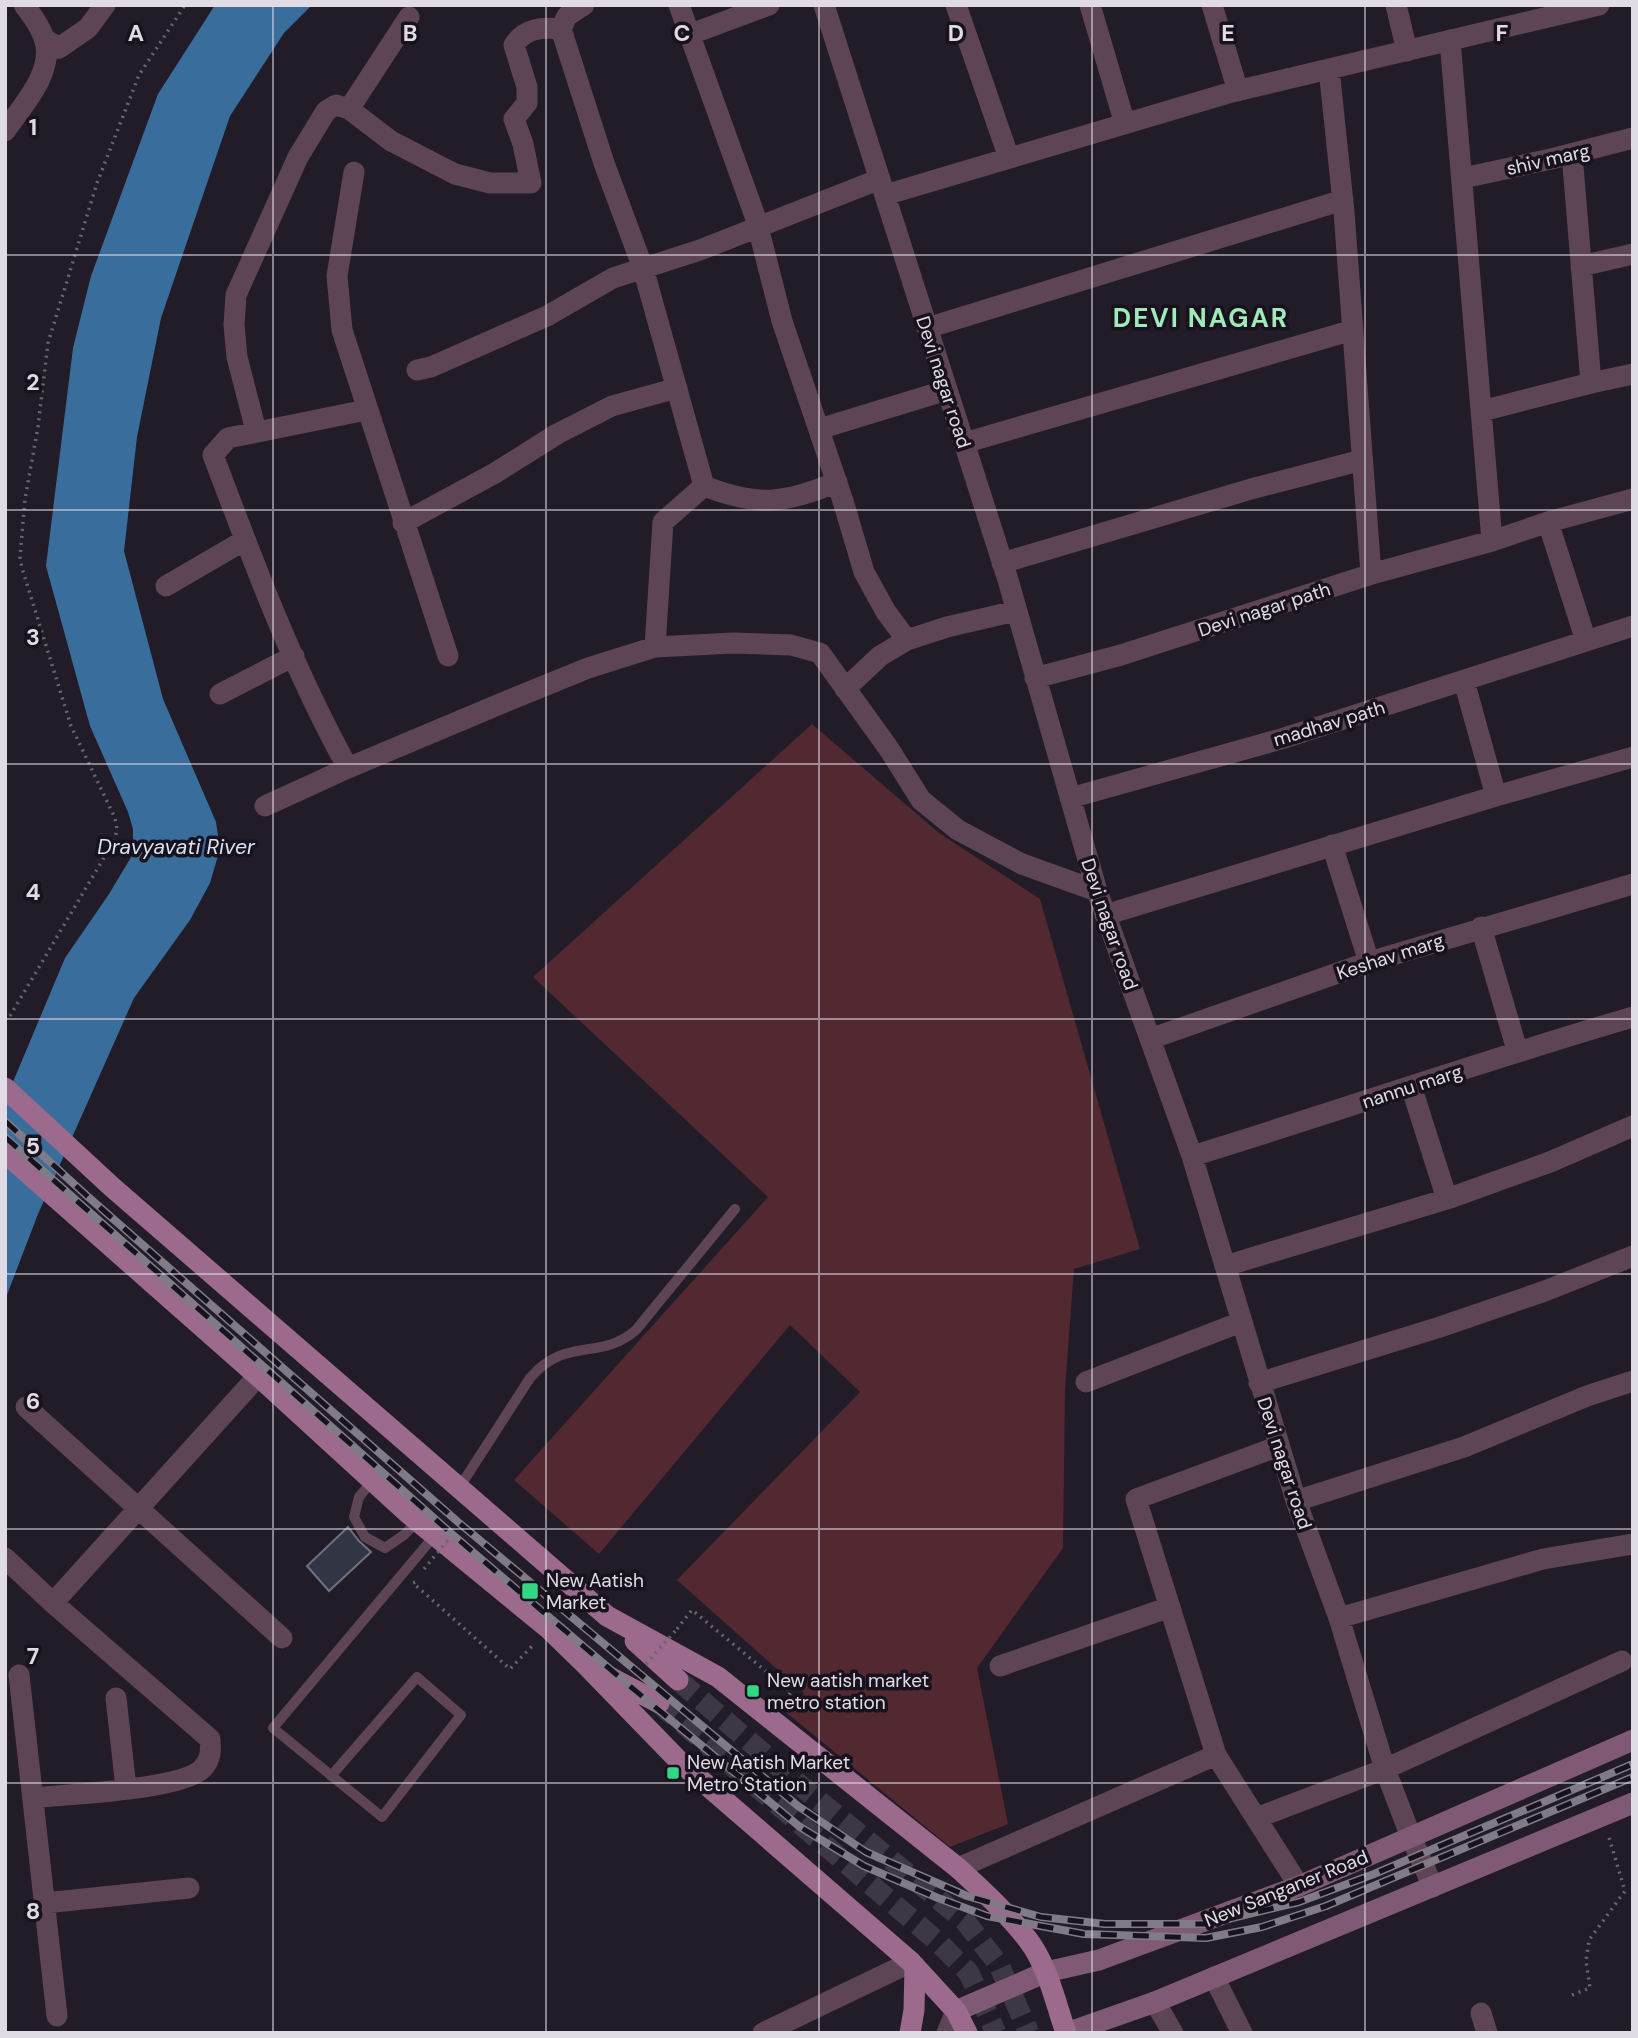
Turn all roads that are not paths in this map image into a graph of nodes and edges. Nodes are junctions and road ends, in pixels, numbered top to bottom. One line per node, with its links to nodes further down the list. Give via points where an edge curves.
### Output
1 (24, 5): 15 (street)
2 (105, 5): 15 (street, via 88,28 59,48)
3 (584, 5): 13 (street, via 567,16)
4 (679, 5): 14 (street)
5 (769, 5): 14 (street)
6 (824, 5): 28 (street, Devi nagar road)
7 (956, 5): 25 (street)
8 (1090, 5): 21 (street)
9 (1212, 5): 19 (street)
10 (1396, 5): 17 (street)
11 (1599, 5): 16 (street)
12 (409, 17): 20 (street)
13 (561, 29): 20 (street, via 540,27 514,45 527,87 527,103 514,118 531,184 490,183 455,174 391,141); 33 (street)
14 (691, 34): 30 (street)
15 (45, 39): 22 (street, via 46,60 38,84)
16 (1450, 40): 17 (street); 27 (street)
17 (1407, 51): 18 (street)
18 (1329, 69): 19 (street); 29 (street)
19 (1238, 91): 21 (street)
20 (349, 109): 44 (street, via 336,105 327,111 298,157 236,295 237,357)
21 (1125, 124): 25 (street)
22 (5, 131)
23 (1633, 138): 24 (street, shiv marg)
24 (1573, 154): 27 (street, shiv marg); 32 (street)
25 (1009, 158): 28 (street)
26 (354, 172): 41 (street, via 337,276 342,330)
27 (1463, 178): 42 (street)
28 (882, 187): 30 (street); 34 (street, Devi nagar road)
29 (1343, 200): 34 (street); 35 (street)
30 (758, 226): 33 (street); 43 (street, via 782,321)
31 (1633, 254): 32 (street)
32 (1581, 266): 38 (street)
33 (643, 268): 36 (street, via 612,278 547,316); 39 (street)
34 (927, 328): 40 (street, Devi nagar road)
35 (1353, 330): 45 (street); 46 (street)
36 (417, 370)
37 (1633, 373): 38 (street)
38 (1591, 383): 42 (street)
39 (677, 388): 48 (street); 51 (street, via 604,411 557,434)
40 (947, 390): 43 (street); 45 (street, Devi nagar road)
41 (366, 410): 44 (street); 51 (street)
42 (1482, 411): 53 (street)
43 (819, 429): 47 (street)
44 (256, 431): 52 (street, via 228,438 212,455)
45 (964, 443): 54 (street, Devi nagar road)
46 (1362, 460): 54 (street); 55 (street)
47 (837, 482): 48 (street, via 782,501 734,498); 59 (street, via 864,572)
48 (704, 486): 61 (street, via 663,522)
49 (1633, 499): 50 (street, Devi nagar path)
50 (1548, 522): 53 (street, Devi nagar path); 60 (street)
51 (403, 523): 63 (street)
52 (245, 540): 56 (street); 62 (street)
53 (1492, 541): 55 (street, Devi nagar path)
54 (1002, 563): 57 (street, Devi nagar road)
55 (1371, 574): 64 (street, Devi nagar path)
56 (166, 586)
57 (1016, 611): 59 (street); 64 (street, Devi nagar road)
58 (1633, 626): 60 (street, madhav path)
59 (907, 640): 66 (street, via 880,656)
60 (1586, 641): 65 (street, madhav path)
61 (655, 647): 66 (street, via 791,645 820,653); 69 (street, via 588,668)
62 (294, 656): 67 (street); 69 (street)
63 (448, 656)
64 (1035, 678): 71 (street, Devi nagar road)
65 (1464, 681): 70 (street); 71 (street, madhav path)
66 (845, 689): 75 (street, via 921,800 958,830 1022,864)
67 (220, 694)
68 (1633, 757): 70 (street)
69 (348, 768): 72 (street)
70 (1496, 796): 73 (street)
71 (1070, 798): 75 (street, Devi nagar road)
72 (265, 806)
73 (1332, 845): 76 (street); 78 (street)
74 (1633, 884): 77 (street, Keshav marg)
75 (1097, 891): 76 (street, Devi nagar road)
76 (1105, 915): 80 (street, Devi nagar road)
77 (1481, 927): 78 (street, Keshav marg); 81 (street)
78 (1369, 962): 80 (street, Keshav marg)
79 (1633, 1017): 81 (street, nannu marg)
80 (1150, 1039): 86 (street, Devi nagar road)
81 (1517, 1050): 82 (street, nannu marg)
82 (1411, 1086): 86 (street, nannu marg); 87 (street)
83 (5, 1088): 99 (main road, via 112,1187)
84 (1633, 1126): 87 (street)
85 (5, 1153): 92 (main road)
86 (1192, 1156): 90 (street, Devi nagar road)
87 (1447, 1199): 90 (street)
88 (735, 1209): 99 (lane, via 622,1342 556,1355 540,1366)
89 (1633, 1256): 95 (street, via 1440,1327)
90 (1225, 1266): 91 (street, Devi nagar road)
91 (1241, 1322): 94 (street); 95 (street, Devi nagar road)
92 (258, 1376): 98 (main road); 101 (street)
93 (1633, 1381): 100 (street, via 1464,1447)
94 (1086, 1382)
95 (1259, 1383): 97 (street, Devi nagar road)
96 (26, 1407): 101 (street)
97 (1279, 1446): 100 (street, Devi nagar road); 107 (street, via 1136,1499)
98 (373, 1480): 102 (main road); 102 (lane, via 359,1497 354,1517 365,1537 385,1548)
99 (459, 1488): 108 (main road)
100 (1296, 1501): 109 (street, Devi nagar road)
101 (138, 1508): 106 (street); 110 (street)
102 (418, 1521): 103 (main road)
103 (441, 1537): 112 (main road); 121 (lane, via 273,1728)
104 (1633, 1544): 109 (street, via 1543,1559)
105 (5, 1558): 106 (street)
106 (53, 1603): 122 (street, via 210,1739 212,1754 201,1769 185,1779)
107 (1170, 1607): 113 (street); 119 (street)
108 (607, 1616): 115 (main road); 127 (main road, via 718,1677)
109 (1339, 1618): 120 (street, Devi nagar road)
110 (282, 1638)
111 (1622, 1661): 120 (street)
112 (585, 1664): 117 (main road); 132 (main road, via 680,1762)
113 (1000, 1666)
114 (19, 1675): 123 (street)
115 (678, 1680)
116 (116, 1698): 122 (street)
117 (659, 1703)
118 (1633, 1741): 126 (main road, New Sanganer Road)
119 (1216, 1755): 125 (street); 127 (street)
120 (1385, 1769): 125 (street); 126 (street, Devi nagar road)
121 (331, 1776): 121 (lane, via 382,1817 461,1715 417,1677)
122 (126, 1788): 123 (street)
123 (33, 1798): 131 (street)
124 (1633, 1803): 129 (main road)
125 (1256, 1818): 128 (street)
126 (1411, 1837): 128 (main road, New Sanganer Road); 129 (street, Devi nagar road)
127 (958, 1868): 133 (main road, via 1032,1947)
128 (1299, 1886): 133 (main road, New Sanganer Road, via 1099,1960)
129 (1433, 1886): 134 (main road)
130 (189, 1888): 131 (street)
131 (45, 1903): 137 (street)
132 (913, 1964): 136 (main road); 139 (street); 140 (main road)
133 (1045, 1972): 136 (main road, New Sanganer Road); 143 (main road)
134 (1214, 1978): 135 (main road); 145 (street)
135 (1154, 2002): 138 (main road); 144 (street)
136 (956, 2011): 141 (street); 142 (main road)
137 (57, 2016)
138 (1110, 2026): 143 (main road)
139 (763, 2033)
140 (910, 2033)
141 (947, 2033)
142 (967, 2033)
143 (1066, 2033)
144 (1173, 2033)
145 (1242, 2033)

